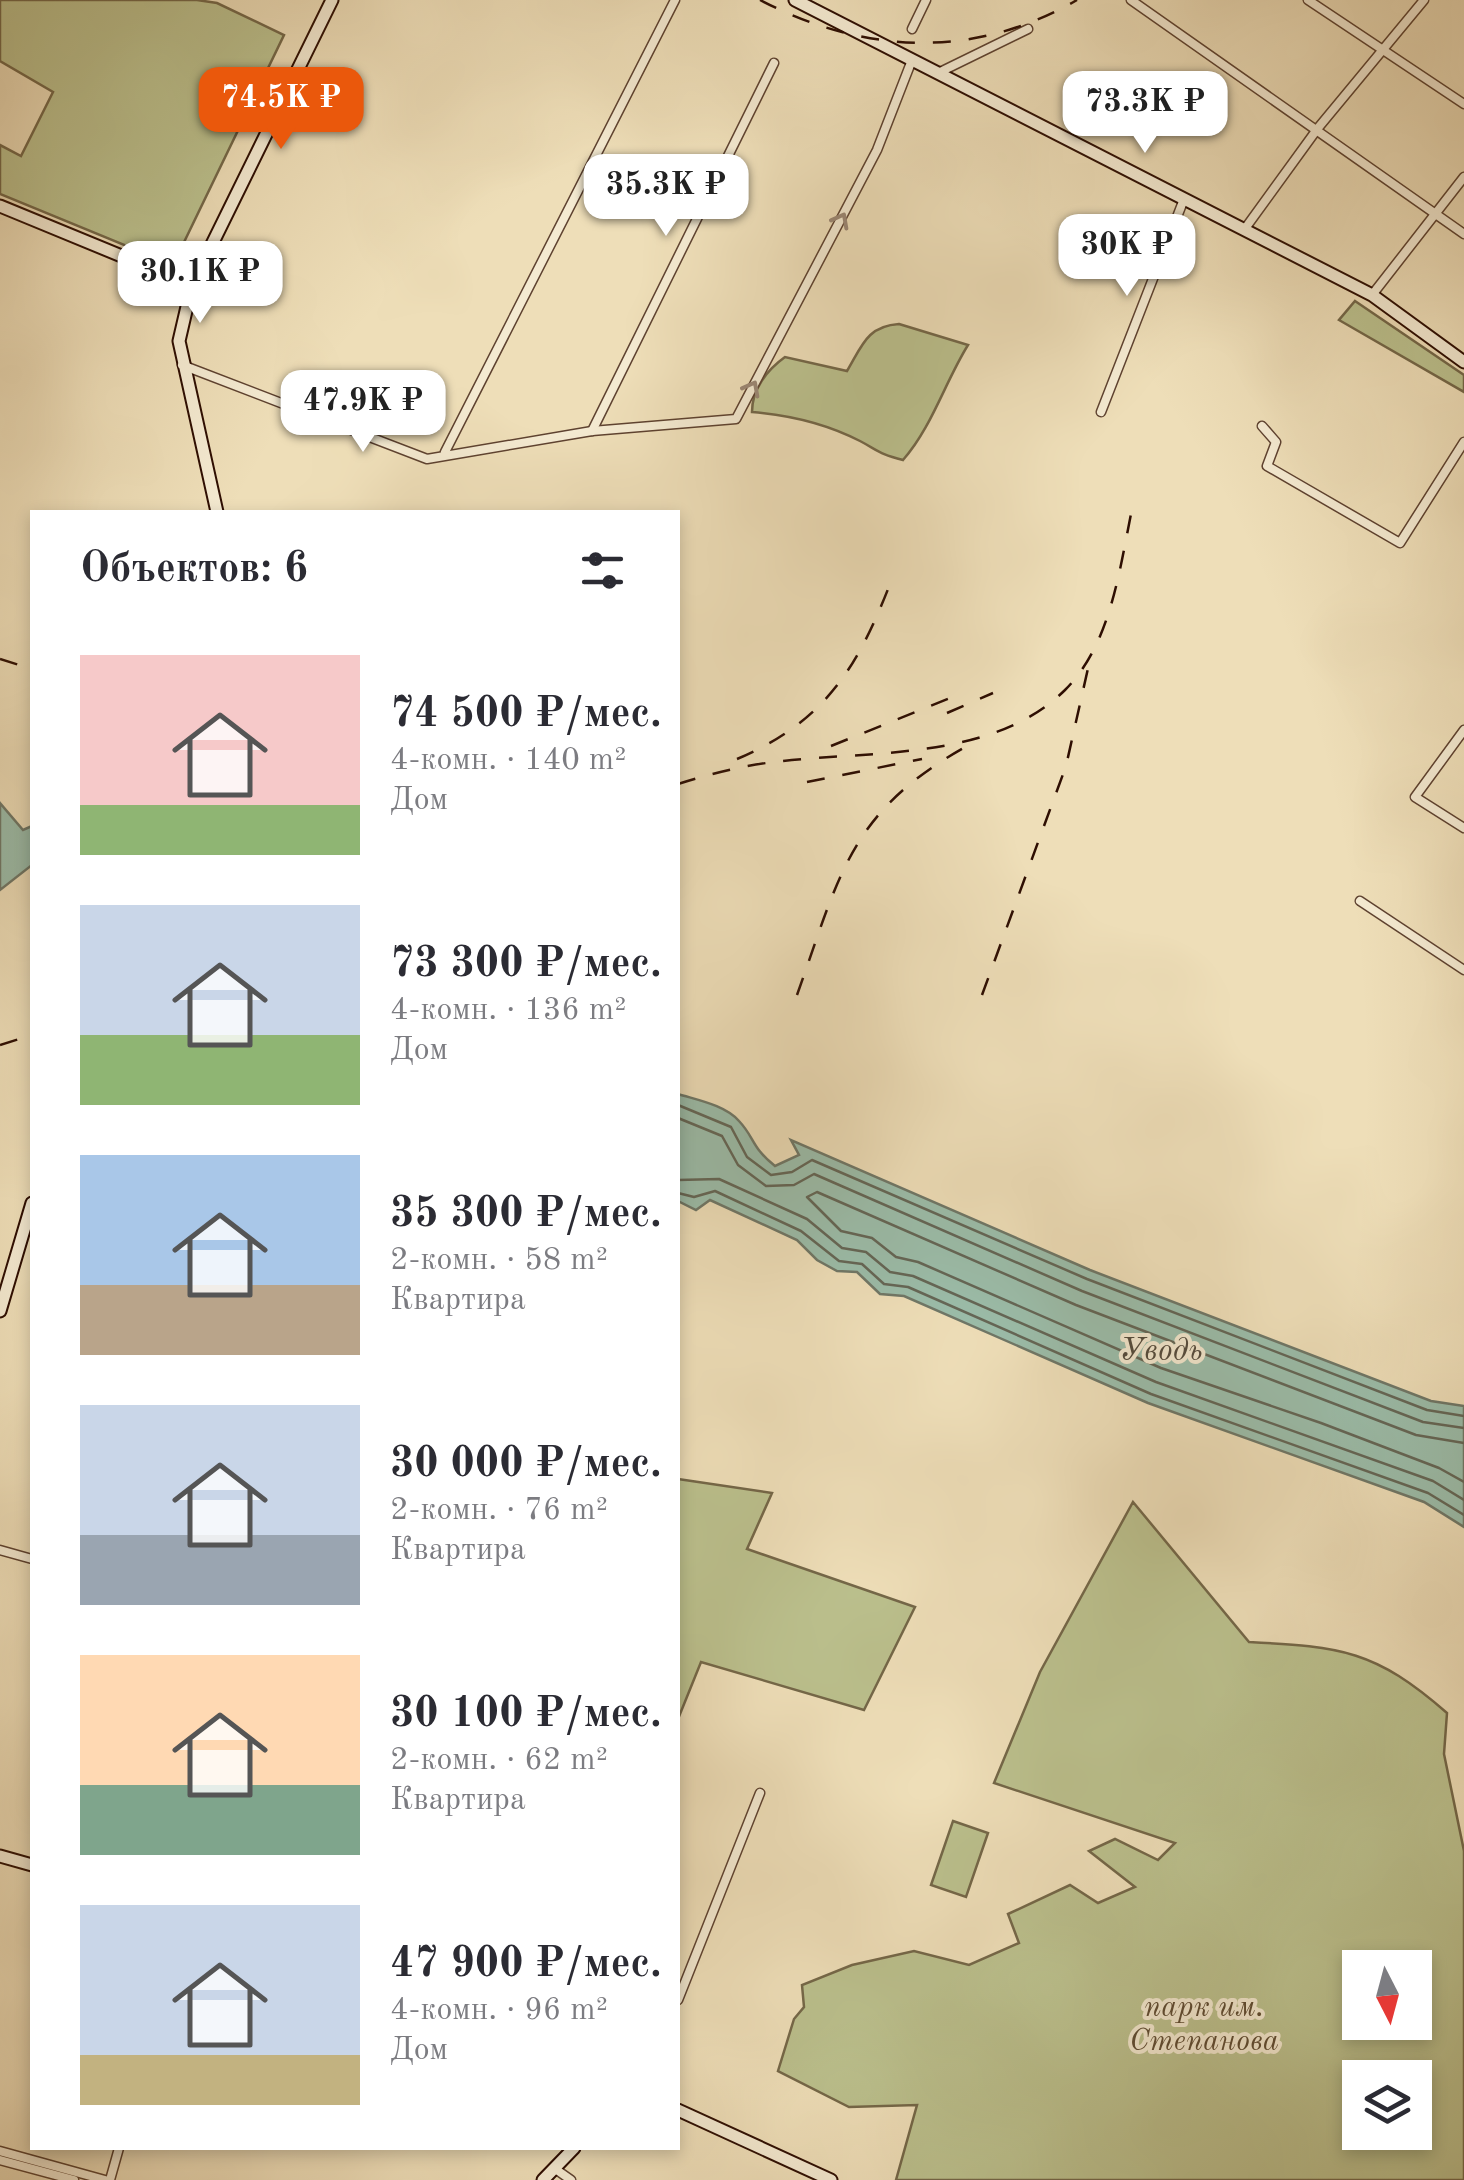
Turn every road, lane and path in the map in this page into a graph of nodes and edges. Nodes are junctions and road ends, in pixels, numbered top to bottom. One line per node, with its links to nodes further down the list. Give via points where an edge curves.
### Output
1 (332, 0): 22 (main road)
2 (675, 0): 30 (street)
3 (795, 0): 11 (main road)
4 (926, 0): 8 (street)
5 (1130, 0): 15 (street)
6 (1308, 0): 10 (street)
7 (1424, 0): 10 (street)
8 (912, 29)
9 (1028, 29): 13 (street)
10 (1382, 50): 14 (street); 15 (street)
11 (912, 60): 13 (main road); 28 (street, one-way to 11, via 736,419 878,150)
12 (774, 63): 28 (street)
13 (938, 73): 17 (main road)
14 (1464, 104)
15 (1318, 128): 19 (street); 20 (street)
16 (1464, 178): 19 (street)
17 (1184, 199): 20 (main road); 26 (street)
18 (0, 206): 22 (main road)
19 (1433, 212): 21 (street); 23 (street)
20 (1244, 230): 23 (main road)
21 (1464, 234)
22 (192, 285): 25 (main road, via 179,325)
23 (1372, 295): 24 (main road)
24 (1464, 362)
25 (182, 365): 30 (street, via 427,459); 31 (main road)
26 (1101, 412)
27 (1262, 426): 29 (street, via 1276,442 1267,466 1400,543)
28 (592, 431): 30 (street)
29 (1464, 442)
30 (446, 452)
31 (217, 510)
32 (1464, 730): 33 (street, via 1415,797)
33 (1464, 828)
34 (1360, 901): 35 (street)
35 (1464, 970)
36 (30, 1210): 37 (main road)
37 (0, 1311)
38 (0, 1550): 39 (street)
39 (30, 1558)
40 (760, 1793): 44 (street)
41 (0, 1856): 42 (main road)
42 (30, 1864)
43 (680, 1971): 44 (street)
44 (690, 1974): 45 (street)
45 (680, 1996)
46 (681, 2112): 56 (main road)
47 (118, 2150): 53 (street)
48 (572, 2150): 51 (main road)
49 (0, 2151): 53 (street)
50 (0, 2160): 52 (street)
51 (554, 2168): 54 (main road); 55 (street)
52 (74, 2180)
53 (107, 2180)
54 (542, 2180)
55 (571, 2180)
56 (831, 2180)

